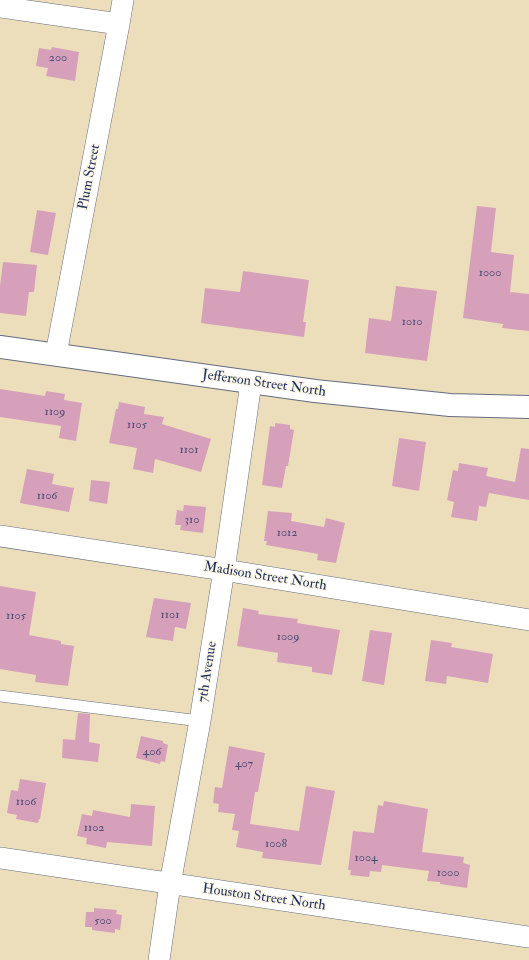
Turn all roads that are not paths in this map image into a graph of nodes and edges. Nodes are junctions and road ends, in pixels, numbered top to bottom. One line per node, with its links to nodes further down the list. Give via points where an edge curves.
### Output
1 (123, 0): 3 (street, Plum Street)
2 (0, 7): 3 (street)
3 (119, 24): 5 (street, Plum Street)
4 (0, 347): 5 (main road, Jefferson Street North)
5 (56, 354): 6 (main road, Jefferson Street North)
6 (251, 383): 7 (main road, Jefferson Street North, via 450,405); 9 (street, 7th Avenue)
7 (529, 407)
8 (0, 536): 9 (street, Madison Street North)
9 (224, 570): 10 (street, Madison Street North); 12 (street, 7th Avenue)
10 (529, 620)
11 (0, 696): 12 (lane)
12 (200, 721): 14 (street, 7th Avenue)
13 (0, 858): 14 (street, Houston Street North)
14 (170, 884): 15 (street, Houston Street North); 16 (street, 7th Avenue)
15 (529, 937)
16 (159, 960)

